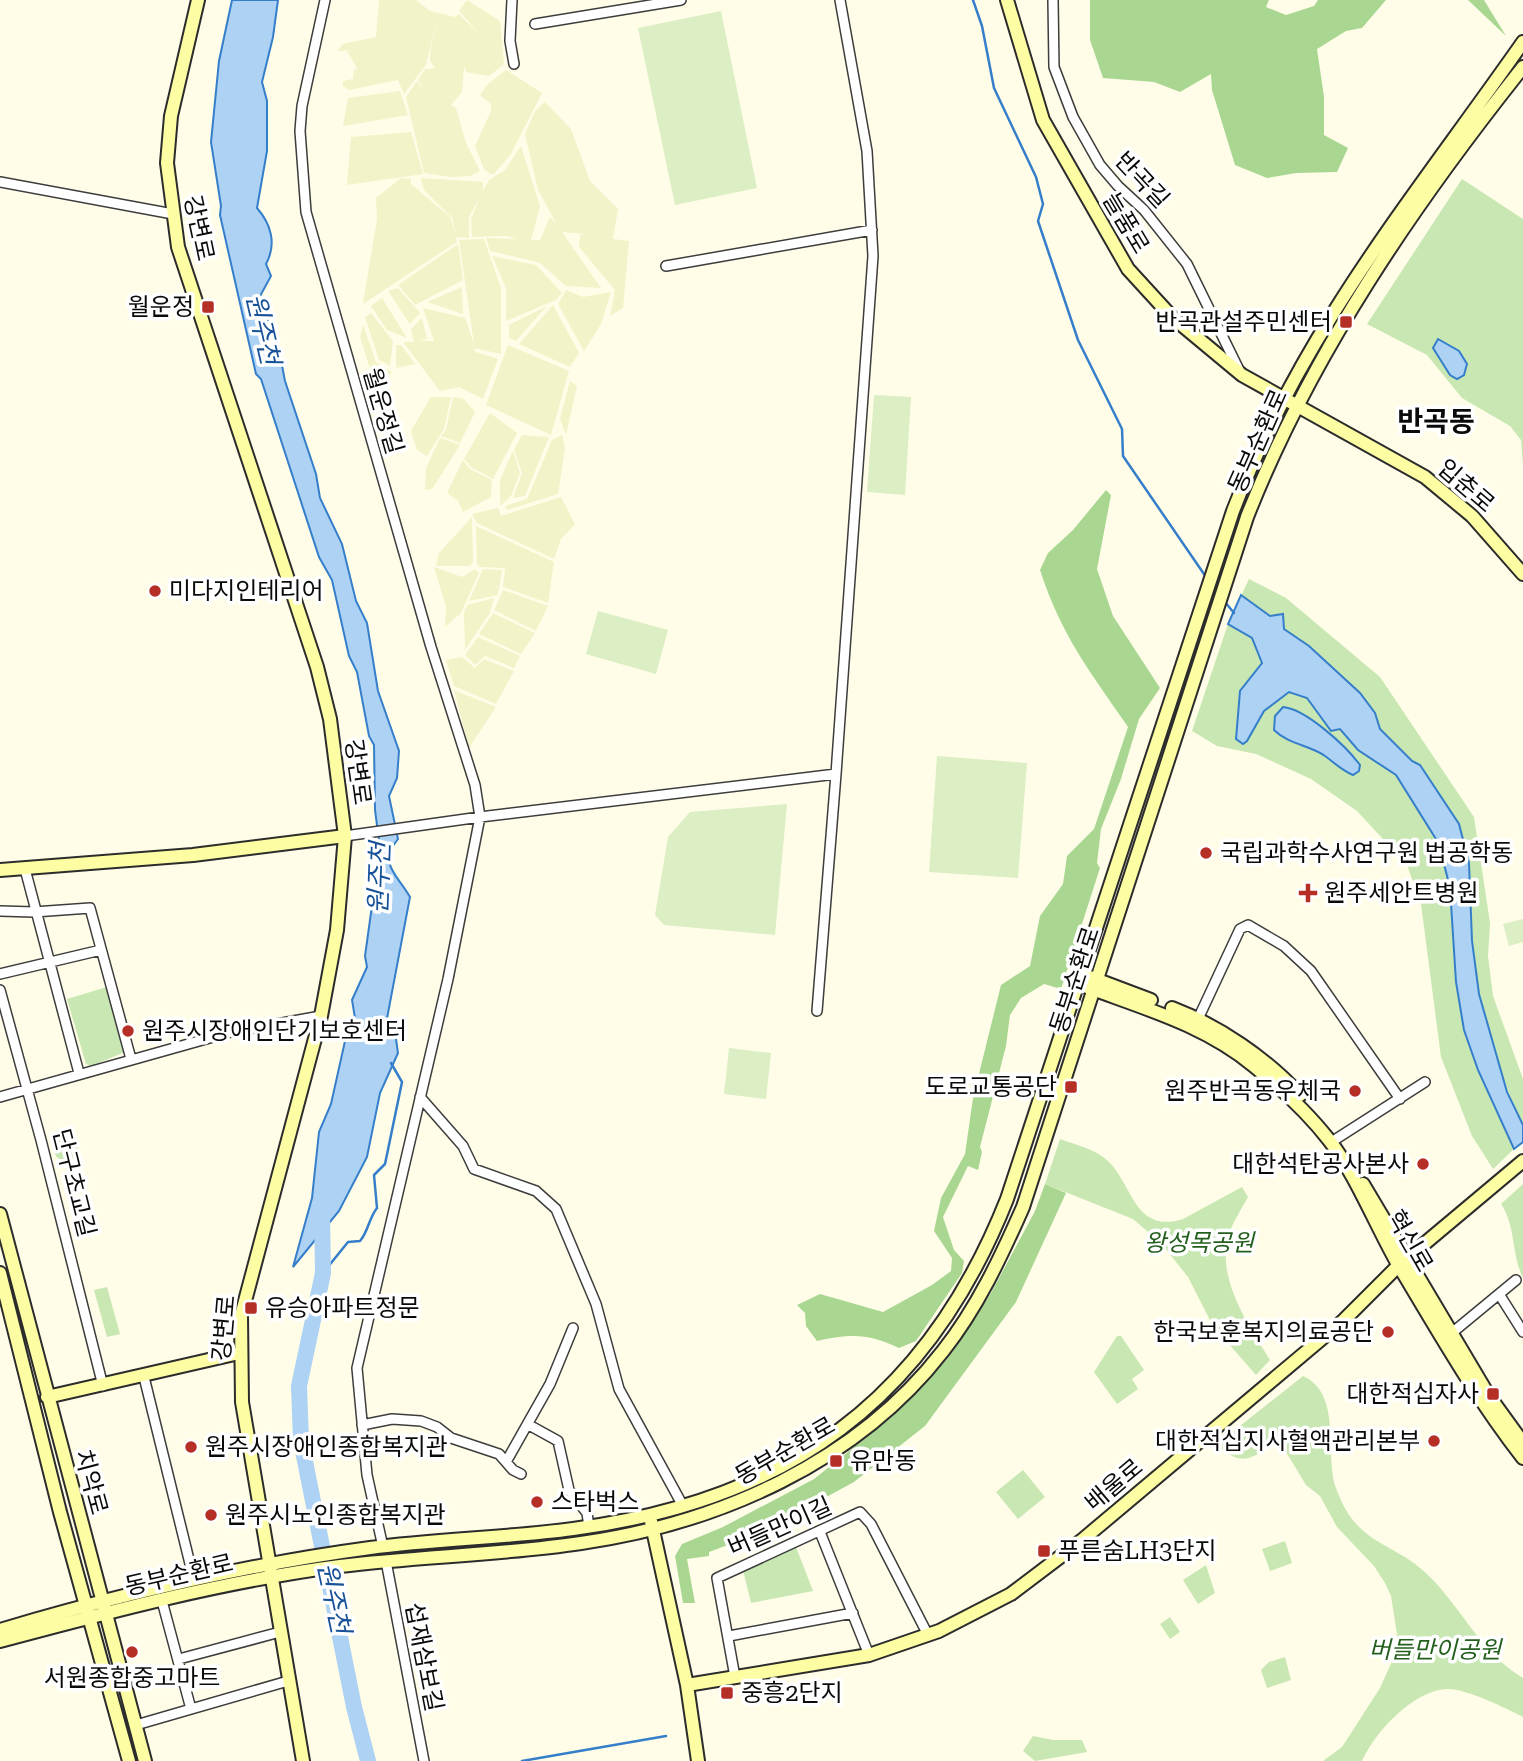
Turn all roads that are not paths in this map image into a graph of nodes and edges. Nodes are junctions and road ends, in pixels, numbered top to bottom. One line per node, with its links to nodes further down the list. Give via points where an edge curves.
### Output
1 (198, 0): 15 (street, 강변로, via 171,116 167,163)
2 (325, 0): 23 (street, 월운정길, via 302,106 306,212 475,785)
3 (512, 0): 10 (street)
4 (681, 0): 8 (street)
5 (840, 0): 16 (street, via 867,151)
6 (1007, 0): 18 (street, 늘품로, via 1043,120 1103,230 1128,268 1171,316)
7 (1053, 0): 18 (street, 반곡길, via 1054,68 1073,117 1100,165 1163,231 1187,264)
8 (535, 24)
9 (1523, 42): 13 (street, 동부순환로)
10 (514, 64)
11 (1523, 68): 14 (street, 동부순환로)
12 (0, 182): 15 (street)
13 (1406, 201): 14 (street); 19 (street, 동부순환로, via 1334,307)
14 (1419, 210): 20 (street, 동부순환로)
15 (173, 214): 24 (street, 강변로, via 178,247 317,667)
16 (872, 230): 17 (street); 22 (street)
17 (666, 267)
18 (1242, 375): 19 (street, 늘품로)
19 (1282, 398): 20 (street, 늘품로); 32 (street, 동부순환로, via 1248,471)
20 (1295, 406): 21 (street, 입춘로, via 1425,477 1472,516); 33 (street, 동부순환로, via 1259,487)
21 (1523, 574)
22 (836, 774): 23 (street); 35 (street)
23 (480, 817): 24 (street); 43 (street)
24 (351, 836): 25 (street); 36 (street, 강변로)
25 (25, 869): 26 (street); 28 (street)
26 (0, 870)
27 (0, 911): 28 (street)
28 (34, 912): 29 (street, via 90,908); 30 (street)
29 (101, 950): 30 (street); 38 (street)
30 (47, 963): 31 (street); 39 (street)
31 (0, 974)
32 (1079, 978): 33 (street); 65 (street, 동부순환로, via 1003,1207 959,1300 930,1342 878,1397 816,1446 748,1484)
33 (1095, 984): 37 (street, 혁신로); 45 (street, 혁신로, via 1171,1016 1252,1064); 66 (street, 동부순환로, via 1023,1207 978,1299 944,1351 892,1407 785,1480 733,1504)
34 (0, 990): 41 (street, 단구초교길)
35 (817, 1011)
36 (321, 1016): 38 (street, via 231,1032); 55 (street, 강변로, via 258,1244 241,1317)
37 (1198, 1019): 44 (street, via 1240,929 1248,925 1284,946 1311,971); 45 (street, 혁신로, via 1269,1067 1298,1093)
38 (131, 1059): 39 (street)
39 (79, 1073): 41 (street)
40 (1425, 1082): 44 (street)
41 (28, 1088): 42 (street); 57 (street, 단구초교길)
42 (0, 1097)
43 (420, 1097): 59 (street, via 357,1367); 65 (street, via 463,1146 474,1169 536,1191 556,1209 596,1304 619,1389)
44 (1400, 1099): 45 (street)
45 (1333, 1141): 48 (street, 혁신로)
46 (1523, 1161): 48 (street, 배울로)
47 (0, 1214): 58 (street, 치악로)
48 (1403, 1261): 53 (street, 혁신로); 62 (street, 혁신로, via 1482,1400); 80 (street, 배울로, via 1345,1320 1081,1541 1011,1594)
49 (0, 1273): 75 (street, 치악로)
50 (1516, 1280): 51 (street)
51 (1499, 1294): 53 (street); 54 (street)
52 (573, 1328): 60 (street)
53 (1453, 1332): 61 (street, 혁신로, via 1489,1396)
54 (1523, 1332)
55 (240, 1353): 56 (street); 71 (street, 강변로, via 242,1402)
56 (144, 1377): 57 (street); 72 (street, 동부순환로)
57 (103, 1386): 58 (street)
58 (47, 1397): 73 (street, 치악로)
59 (362, 1425): 63 (street, via 392,1419 421,1421 451,1438 499,1454); 69 (street)
60 (529, 1425): 63 (street); 67 (street, via 558,1441 569,1489 587,1513)
61 (1523, 1443)
62 (1523, 1458)
63 (506, 1462): 64 (street)
64 (521, 1474)
65 (683, 1506): 66 (street, 동부순환로)
66 (652, 1522): 67 (street, 동부순환로); 70 (street, 동부순환로, via 581,1544); 87 (street)
67 (589, 1527): 69 (street, 동부순환로)
68 (820, 1532): 76 (street); 80 (street, 버들만이길, via 860,1513 865,1515); 81 (street, 버들만이길, via 717,1578)
69 (378, 1547): 70 (street); 71 (street, 동부순환로)
70 (381, 1561): 71 (street, 동부순환로); 93 (street, 섭재삼보길)
71 (273, 1569): 72 (street, 동부순환로); 74 (street, 동부순환로); 79 (street, 강변로)
72 (194, 1580): 73 (street, 동부순환로)
73 (101, 1601): 75 (street, 동부순환로); 77 (street, 치악로)
74 (162, 1601): 77 (street, 동부순환로); 84 (street)
75 (88, 1611): 77 (street, 동부순환로); 78 (street); 82 (street); 90 (street, 치악로)
76 (853, 1613): 81 (street); 83 (street)
77 (105, 1614): 89 (street, 치악로)
78 (0, 1630)
79 (280, 1632): 84 (street); 86 (street, 강변로)
80 (928, 1635): 83 (street, 배울로)
81 (729, 1636): 85 (street, 버들만이길)
82 (0, 1641)
83 (870, 1655): 85 (street, 배울로)
84 (178, 1659): 88 (street)
85 (735, 1677): 87 (street, 배울로)
86 (288, 1681): 88 (street); 92 (street, 강변로)
87 (687, 1685): 94 (street)
88 (191, 1709): 89 (street)
89 (136, 1725): 91 (street, 치악로)
90 (129, 1761)
91 (145, 1761)
92 (303, 1761)
93 (424, 1761)
94 (698, 1761)

